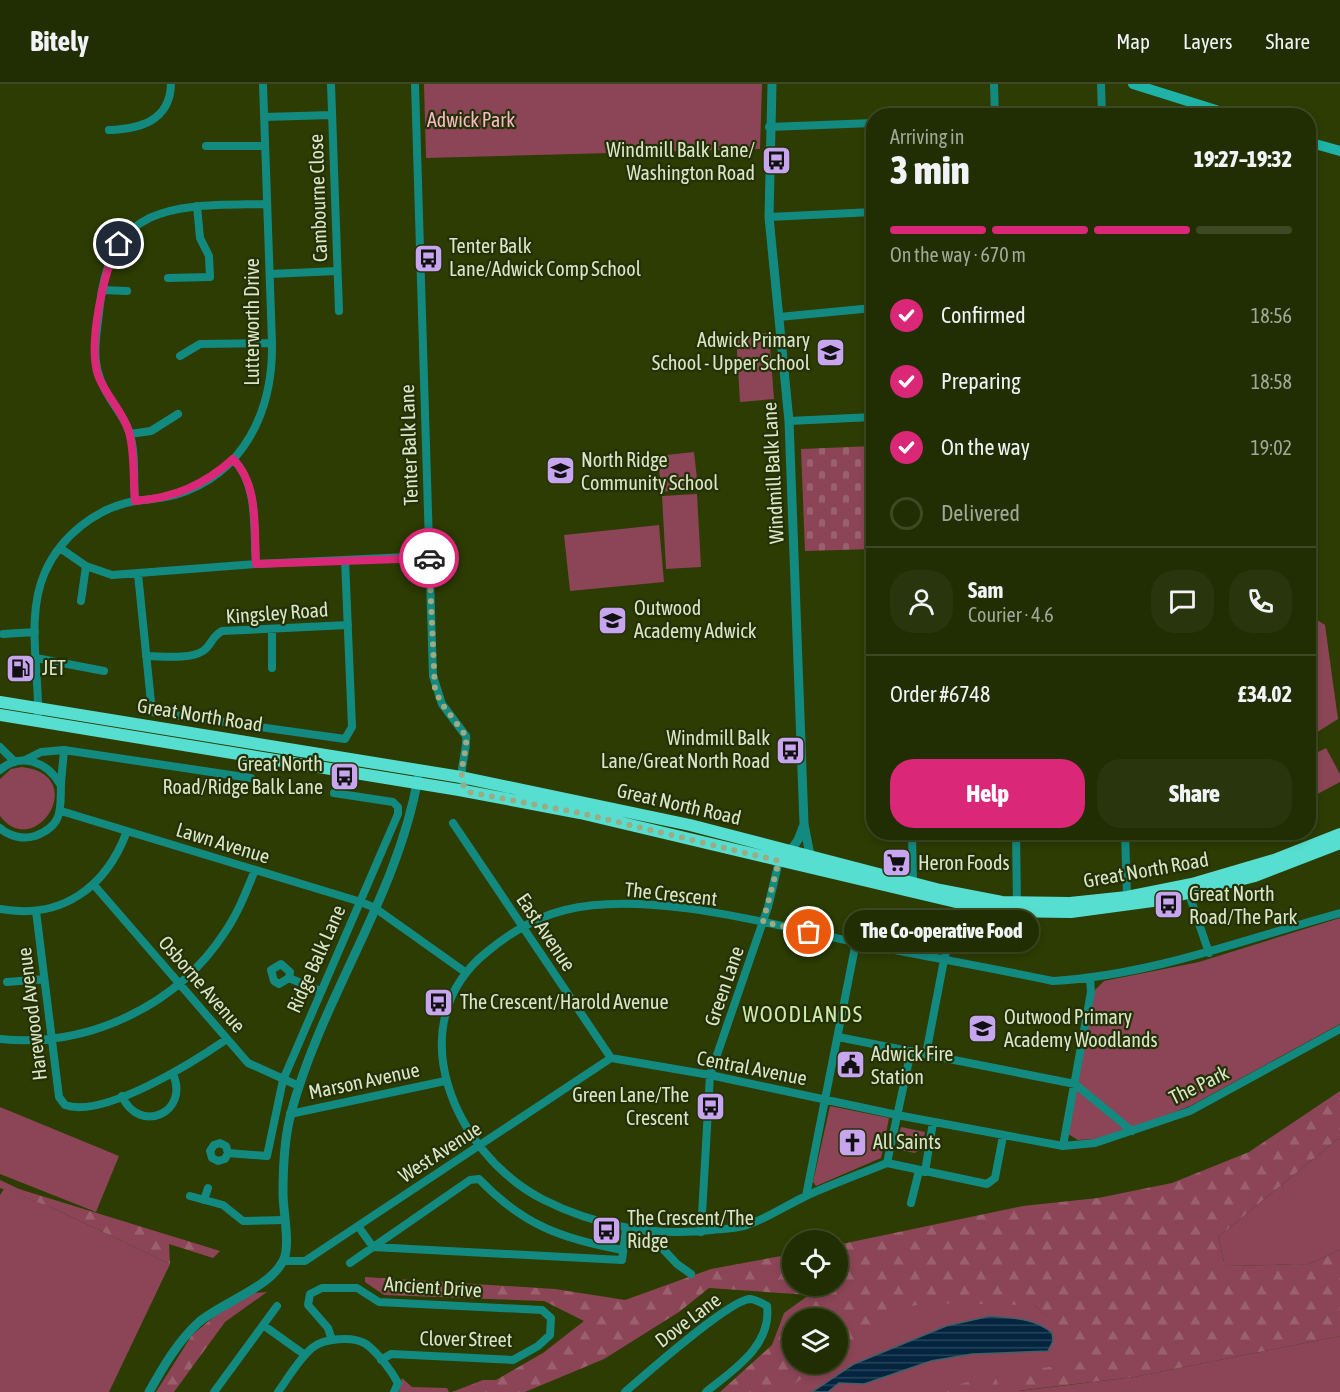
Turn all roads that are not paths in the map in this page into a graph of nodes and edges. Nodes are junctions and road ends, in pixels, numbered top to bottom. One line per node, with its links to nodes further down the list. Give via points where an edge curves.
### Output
1 (171, 84): 16 (street, via 169,100 154,120 133,129)
2 (263, 84): 13 (street, Lutterworth Drive)
3 (331, 84): 12 (street, Cambourne Close)
4 (415, 84): 42 (street, Tenter Balk Lane)
5 (772, 84): 15 (street, Windmill Balk Lane)
6 (994, 84): 9 (street)
7 (1101, 84): 10 (street)
8 (1133, 84): 11 (main road)
9 (995, 108)
10 (1102, 108)
11 (1210, 108)
12 (332, 115): 13 (street); 25 (street, Cambourne Close)
13 (264, 117): 19 (street, Lutterworth Drive)
14 (866, 123): 15 (street)
15 (769, 127): 24 (street, Windmill Balk Lane)
16 (109, 130)
17 (1316, 144): 20 (main road)
18 (206, 146): 19 (street)
19 (265, 146): 21 (street, Lutterworth Drive)
20 (1340, 151)
21 (267, 204): 22 (street); 26 (street, Lutterworth Drive)
22 (197, 206): 27 (street, via 210,277); 28 (street, via 164,211 130,232 111,257)
23 (866, 212): 24 (street)
24 (770, 217): 32 (street, Windmill Balk Lane)
25 (337, 271): 26 (street); 31 (street, Cambourne Close)
26 (270, 274): 33 (street, Lutterworth Drive)
27 (168, 278)
28 (102, 290): 29 (street); 38 (street, via 95,363)
29 (127, 291)
30 (866, 309): 32 (street)
31 (339, 311)
32 (779, 317): 37 (street, Windmill Balk Lane)
33 (272, 343): 34 (street, via 200,344); 39 (street, Lutterworth Drive, via 267,403 253,432)
34 (180, 356)
35 (178, 414): 38 (street, via 151,430)
36 (866, 417): 37 (street)
37 (789, 421): 74 (street, Windmill Balk Lane)
38 (130, 434): 40 (street)
39 (233, 459): 40 (street, Lutterworth Drive, via 199,485 178,494); 44 (street, via 245,471 250,485)
40 (135, 501): 41 (street, Lutterworth Drive, via 96,516)
41 (60, 548): 45 (street); 50 (street, Lutterworth Drive, via 45,572 38,594)
42 (429, 556): 43 (street); 65 (street, Tenter Balk Lane, via 433,676 442,704 466,736)
43 (345, 560): 44 (street); 48 (street)
44 (256, 564): 46 (street)
45 (86, 566): 46 (street, via 112,575); 47 (street)
46 (138, 574): 52 (street)
47 (81, 601)
48 (348, 625): 49 (street, Kingsley Road); 52 (street, via 352,727 345,739 152,712)
49 (272, 629): 52 (street, Kingsley Road, via 222,631 213,636 205,650 192,655); 54 (street)
50 (36, 632): 51 (street); 53 (street, Lutterworth Drive)
51 (3, 634)
52 (146, 656)
53 (36, 658): 55 (street); 58 (street, Lutterworth Drive)
54 (272, 668)
55 (104, 671)
56 (0, 702): 58 (highway, Great North Road)
57 (0, 715): 58 (highway, Great North Road)
58 (38, 715): 64 (highway, Great North Road); 67 (highway, Great North Road)
59 (0, 747): 62 (street)
60 (64, 750): 61 (street, via 48,751); 66 (street); 68 (street)
61 (25, 760): 62 (street); 68 (street, via 46,767)
62 (15, 762): 63 (street)
63 (0, 770)
64 (420, 770): 65 (highway, Great North Road); 67 (street, Ridge Balk Lane)
65 (461, 777): 69 (street); 70 (street); 82 (highway, Great North Road)
66 (251, 778)
67 (417, 783): 69 (highway, Great North Road); 92 (street, Ridge Balk Lane, via 405,837)
68 (61, 786): 72 (street)
69 (448, 789): 70 (highway, Great North Road)
70 (468, 792): 84 (highway, Great North Road, via 580,813)
71 (334, 793): 90 (street, Ridge Balk Lane, via 393,802 398,807)
72 (61, 812): 75 (street, via 44,832 31,837 18,837); 76 (street, Lawn Avenue)
73 (453, 824): 98 (street, East Avenue)
74 (804, 824): 82 (street, Windmill Balk Lane); 83 (street, Windmill Balk Lane)
75 (0, 828)
76 (127, 831): 85 (street, Lawn Avenue); 87 (street, via 119,851)
77 (1340, 834): 89 (highway, Great North Road, via 1221,877)
78 (912, 840): 86 (street)
79 (1016, 840): 93 (street)
80 (1125, 840): 89 (street)
81 (1340, 843): 88 (highway, Great North Road, via 1256,876)
82 (792, 850): 83 (highway, Great North Road); 84 (street)
83 (810, 855): 86 (highway, Great North Road)
84 (779, 861): 91 (highway, Great North Road); 97 (street, Green Lane)
85 (255, 870): 90 (street, Lawn Avenue); 107 (street, via 225,932)
86 (913, 884): 93 (highway, Great North Road)
87 (94, 885): 95 (street, via 76,897); 107 (street, Osborne Avenue)
88 (1189, 894): 93 (highway, Great North Road, via 1098,910); 100 (street)
89 (1127, 897): 93 (highway, Great North Road)
90 (361, 902): 92 (street, Lawn Avenue); 108 (street, Ridge Balk Lane)
91 (958, 905): 93 (highway, Great North Road); 101 (street)
92 (375, 908): 102 (street, Lawn Avenue); 122 (street, Ridge Balk Lane)
93 (1017, 908)
94 (0, 909): 95 (street)
95 (36, 911): 104 (street, Harewood Avenue)
96 (1340, 913): 100 (street)
97 (763, 922): 98 (street, The Crescent, via 620,903 566,909); 99 (street, The Crescent); 118 (street, Green Lane)
98 (523, 927): 102 (street, The Crescent); 116 (street, East Avenue)
99 (856, 942): 101 (street, The Crescent); 110 (street)
100 (1209, 953): 105 (street)
101 (944, 960): 105 (street, The Crescent, via 1053,981); 115 (street)
102 (465, 972): 120 (street, The Crescent, via 443,1023)
103 (289, 978): 108 (street)
104 (44, 979): 106 (street); 112 (street, Harewood Avenue)
105 (1090, 979): 121 (street)
106 (7, 982)
107 (179, 984): 112 (street, via 151,1005 119,1021); 113 (street, Osborne Avenue)
108 (320, 991): 119 (street, Ridge Balk Lane)
109 (1340, 1029): 128 (street, The Park, via 1190,1111)
110 (838, 1037): 114 (street); 124 (street)
111 (0, 1039): 112 (street)
112 (51, 1039): 123 (street, Harewood Avenue, via 61,1101 80,1107)
113 (227, 1039): 117 (street); 119 (street, Osborne Avenue, via 248,1063)
114 (911, 1051): 115 (street); 126 (street)
115 (926, 1054): 121 (street)
116 (611, 1059): 118 (street, Central Avenue); 130 (street, West Avenue)
117 (173, 1074): 123 (street); 123 (street, via 178,1090 165,1113 139,1115)
118 (710, 1075): 124 (street, Central Avenue); 144 (street, Green Lane)
119 (283, 1080): 122 (street, Osborne Avenue); 132 (street, Ridge Balk Lane, via 267,1156)
120 (445, 1081): 125 (street, Marson Avenue); 130 (street, The Crescent)
121 (1075, 1084): 128 (street); 131 (street)
122 (299, 1086): 125 (street, Ridge Balk Lane)
123 (122, 1096)
124 (826, 1100): 126 (street, Central Avenue); 137 (street)
125 (290, 1114): 140 (street, Ridge Balk Lane, via 283,1172)
126 (897, 1115): 127 (street, Central Avenue); 133 (street)
127 (933, 1122): 129 (street, Central Avenue); 134 (street)
128 (1132, 1131): 131 (street, The Park, via 1095,1143)
129 (1003, 1136): 131 (street, Central Avenue); 134 (street, via 995,1178 987,1184)
130 (480, 1145): 141 (street, West Avenue); 142 (street, The Crescent, via 496,1164 540,1198)
131 (1063, 1146)
132 (228, 1153)
133 (887, 1163): 134 (street); 137 (street, The Crescent)
134 (922, 1171): 139 (street)
135 (208, 1188): 138 (street)
136 (190, 1196): 138 (street)
137 (806, 1196): 144 (street, The Crescent, via 743,1227)
138 (204, 1200): 140 (street, via 227,1207 243,1221)
139 (911, 1203)
140 (285, 1220): 147 (street, Ridge Balk Lane)
141 (358, 1226): 145 (street); 147 (street, West Avenue, via 305,1261)
142 (626, 1228): 143 (street, The Crescent); 146 (street)
143 (647, 1232): 144 (street, The Crescent); 149 (street)
144 (701, 1232)
145 (373, 1246): 146 (street, via 622,1260); 146 (street, via 470,1180 478,1179 495,1197 551,1232); 148 (street)
146 (623, 1250)
147 (284, 1261): 157 (street, via 262,1282 194,1328 178,1345)
148 (350, 1263)
149 (691, 1274)
150 (277, 1306): 152 (street)
151 (542, 1310): 153 (street, Ancient Drive, via 379,1302 357,1288 322,1288 310,1294 308,1305); 155 (street, Clover Street, via 551,1318 550,1335 513,1360 391,1354)
152 (263, 1325): 154 (street); 158 (street)
153 (333, 1340): 154 (street, via 312,1347); 155 (street, via 366,1344)
154 (305, 1355): 156 (street)
155 (381, 1360): 159 (street, via 398,1383)
156 (282, 1391)
157 (149, 1392)
158 (214, 1392)
159 (394, 1392)
160 (625, 1392): 161 (street, Dove Lane, via 676,1348 736,1305 750,1299 767,1306 768,1318 753,1352)
161 (706, 1392)

